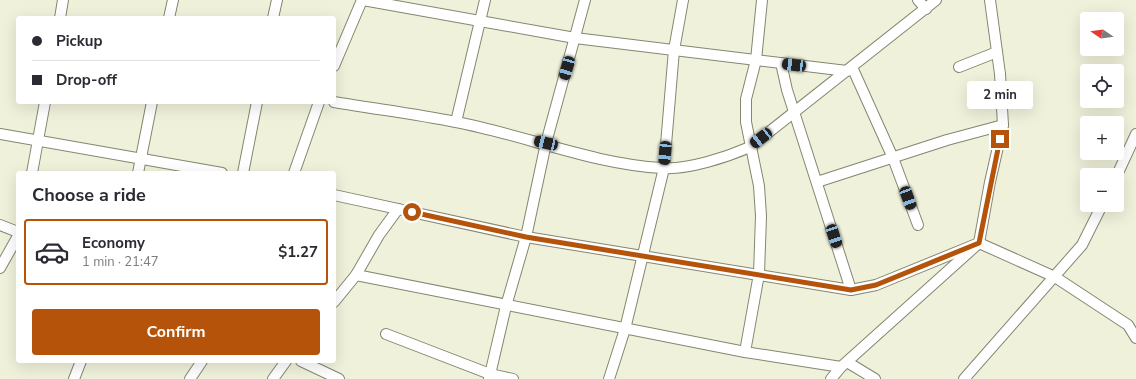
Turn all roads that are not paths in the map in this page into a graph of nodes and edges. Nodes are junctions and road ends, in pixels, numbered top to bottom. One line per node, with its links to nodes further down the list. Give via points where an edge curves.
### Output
1 (63, 0): 13 (street)
2 (173, 0): 14 (street)
3 (277, 0): 15 (street)
4 (362, 0): 16 (street); 21 (street)
5 (485, 0): 16 (street)
6 (585, 0): 17 (street)
7 (683, 0): 18 (street)
8 (762, 0): 20 (street)
9 (918, 0): 12 (street)
10 (936, 0): 12 (street)
11 (990, 0): 19 (street)
12 (926, 9): 24 (street)
13 (60, 16)
14 (169, 16)
15 (273, 16)
16 (480, 22): 17 (street); 31 (street)
17 (575, 38): 18 (street); 36 (street)
18 (674, 50): 20 (street); 41 (street)
19 (997, 52): 23 (street); 32 (street)
20 (756, 60): 22 (street); 37 (street, via 746,99)
21 (336, 61)
22 (781, 63): 24 (street); 30 (street)
23 (959, 67)
24 (849, 69): 30 (street); 40 (street)
25 (336, 102): 31 (street)
26 (45, 104): 35 (street)
27 (152, 104): 39 (street)
28 (257, 104): 46 (street)
29 (318, 104): 47 (street)
30 (795, 112): 37 (street); 48 (street)
31 (456, 122): 36 (street)
32 (1003, 125): 40 (street); 57 (street)
33 (0, 134): 35 (street)
34 (1136, 134): 38 (street)
35 (38, 142): 39 (street); 43 (street)
36 (546, 143): 41 (street, via 615,160); 55 (street)
37 (750, 147): 41 (street, via 704,163); 60 (street, via 759,186)
38 (1132, 153): 42 (street)
39 (142, 158): 44 (street); 45 (street)
40 (893, 158): 48 (street); 53 (street)
41 (664, 168): 58 (street)
42 (1122, 168)
43 (32, 171)
44 (139, 171)
45 (211, 171)
46 (243, 171)
47 (295, 171)
48 (817, 182): 63 (street)
49 (336, 195): 50 (street)
50 (398, 209): 55 (street); 61 (street)
51 (1098, 212): 62 (street, via 1082,245)
52 (0, 225): 54 (street)
53 (918, 225)
54 (16, 231)
55 (526, 237): 58 (street); 65 (street)
56 (16, 240): 59 (street)
57 (979, 243): 62 (street); 63 (street, via 876,285); 74 (street)
58 (644, 255): 60 (street); 66 (street)
59 (0, 268)
60 (759, 274): 63 (street); 69 (street)
61 (356, 275): 64 (street); 65 (street)
62 (1055, 276): 68 (street, via 1128,325); 84 (street)
63 (851, 290)
64 (336, 300)
65 (506, 306): 66 (street); 75 (street)
66 (625, 329): 69 (street); 81 (street)
67 (386, 334): 75 (street)
68 (1136, 338)
69 (745, 352): 74 (street)
70 (80, 363): 76 (street)
71 (201, 363): 77 (street)
72 (285, 363): 78 (street)
73 (305, 363): 79 (street)
74 (844, 364): 82 (street); 83 (street)
75 (490, 377): 80 (street)
76 (74, 379)
77 (190, 379)
78 (273, 379)
79 (339, 379)
80 (512, 379)
81 (609, 379)
82 (831, 379)
83 (875, 379)
84 (965, 379)

